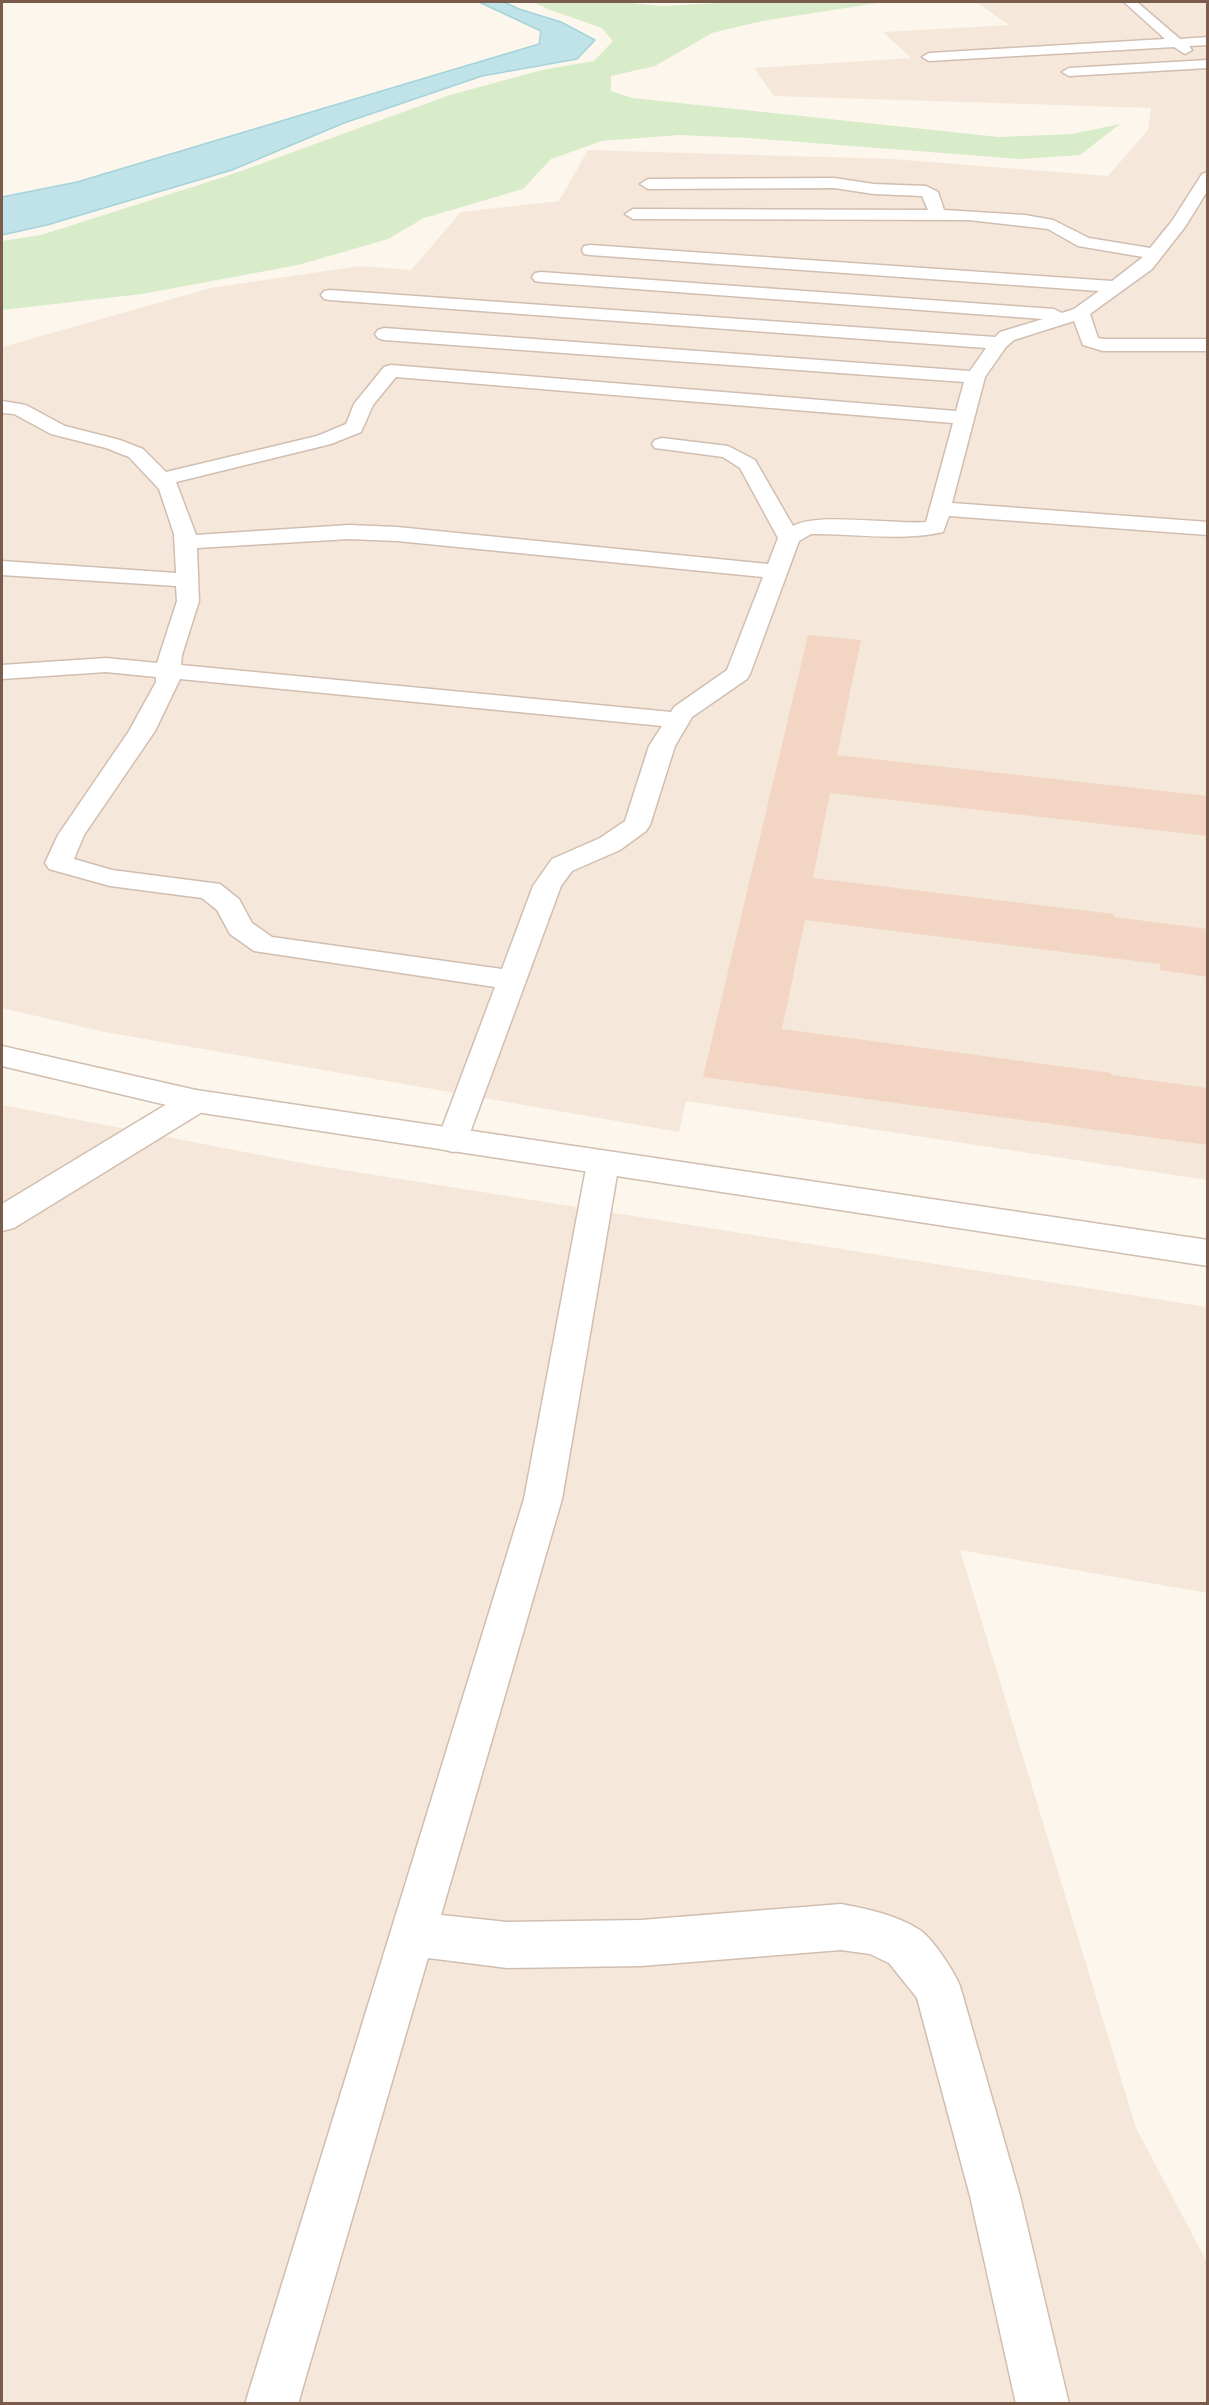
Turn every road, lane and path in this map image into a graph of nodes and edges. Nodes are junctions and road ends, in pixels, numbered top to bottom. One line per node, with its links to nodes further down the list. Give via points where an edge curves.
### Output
1 (1130, 2): 2 (street)
2 (1176, 41): 3 (street); 4 (street); 5 (street)
3 (1208, 41)
4 (928, 57)
5 (1206, 66): 6 (street)
6 (1069, 72)
7 (1208, 177): 12 (street)
8 (648, 184): 10 (street, via 834,183 926,191 932,195)
9 (633, 214): 10 (street)
10 (937, 215): 12 (street, via 1053,225 1084,242)
11 (590, 250): 14 (street)
12 (1154, 254): 14 (street, via 1146,265)
13 (541, 277): 16 (street)
14 (1116, 287): 16 (street)
15 (330, 295): 18 (street)
16 (1076, 314): 18 (street, via 1007,336); 19 (street, via 1090,341 1103,345)
17 (384, 334): 20 (street)
18 (999, 343): 20 (street)
19 (1208, 345)
20 (975, 377): 22 (street)
21 (2, 407): 24 (street, via 19,409 58,430 136,453)
22 (964, 418): 24 (street, via 391,371 364,404 354,428 324,440); 25 (street)
23 (662, 444): 27 (street, via 728,452 748,464)
24 (162, 479): 28 (street, via 169,487)
25 (940, 509): 26 (street); 27 (street, via 935,527 806,528)
26 (1208, 530)
27 (789, 538): 30 (street)
28 (185, 542): 30 (street, via 338,533 397,534); 31 (street)
29 (2, 568): 31 (street)
30 (776, 572): 34 (street, via 738,674 683,712)
31 (187, 579): 32 (street, via 188,601)
32 (168, 671): 33 (street, via 106,664); 34 (street); 35 (street, via 168,682 142,731 71,835 59,863 110,878 210,890 229,905 240,928 264,945)
33 (2, 672)
34 (678, 720): 35 (street, via 662,746 637,825 610,844 562,865 547,886)
35 (513, 980): 38 (street)
36 (2, 1056): 37 (street)
37 (196, 1101): 38 (street); 40 (street)
38 (453, 1141): 39 (street)
39 (603, 1163): 41 (street); 42 (street, via 543,1499)
40 (2, 1219)
41 (1208, 1253)
42 (412, 1934): 43 (street); 44 (street, via 518,1945 641,1943 842,1927 872,1932 905,1947 937,1986 995,2196)
43 (272, 2403)
44 (1043, 2403)

